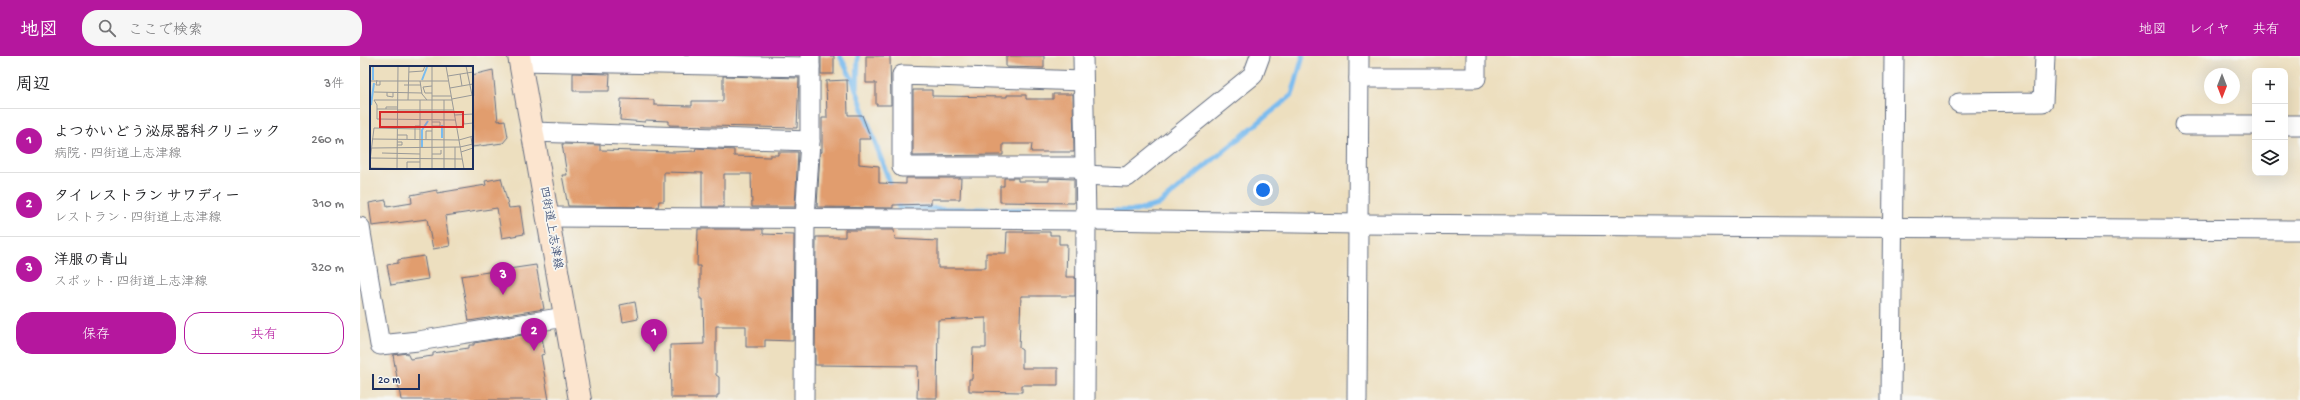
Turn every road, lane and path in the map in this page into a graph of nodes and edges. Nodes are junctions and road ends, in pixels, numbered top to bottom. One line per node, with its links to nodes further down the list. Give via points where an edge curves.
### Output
1 (1083, 56): 10 (street)
2 (1260, 56): 18 (street, via 1253,75 1127,177)
3 (1359, 56): 9 (street)
4 (1476, 56): 9 (street, via 1476,78)
5 (1894, 56): 23 (street)
6 (2045, 56): 11 (street, via 2044,102)
7 (520, 58): 8 (street); 16 (main road, 四街道上志津線)
8 (810, 61): 17 (street)
9 (1359, 78): 22 (street)
10 (1083, 81): 18 (street); 18 (street, via 902,75 902,167)
11 (1959, 103)
12 (2185, 125): 13 (street)
13 (2252, 125)
14 (2288, 125): 15 (street)
15 (2300, 126)
16 (533, 132): 17 (street); 20 (main road, 四街道上志津線)
17 (810, 142): 21 (street)
18 (1084, 171): 19 (street)
19 (1086, 214): 21 (street); 22 (street); 30 (street)
20 (548, 218): 21 (street); 27 (main road, 四街道上志津線)
21 (805, 218): 29 (street)
22 (1358, 224): 23 (street); 31 (street)
23 (1893, 227): 25 (street); 32 (street)
24 (360, 228): 26 (street)
25 (2300, 230)
26 (367, 308): 27 (street, via 380,345)
27 (565, 317): 28 (main road, 四街道上志津線)
28 (580, 400)
29 (804, 400)
30 (1085, 400)
31 (1357, 400)
32 (1892, 400)

